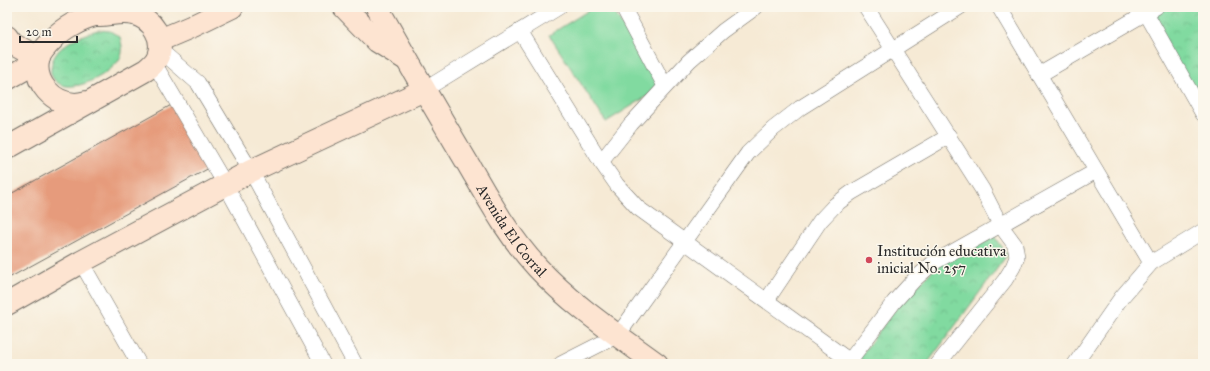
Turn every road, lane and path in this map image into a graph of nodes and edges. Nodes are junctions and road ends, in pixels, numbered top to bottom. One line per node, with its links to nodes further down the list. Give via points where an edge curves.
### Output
1 (232, 7): 16 (street, via 193,26)
2 (344, 7): 18 (street, Avenida El Corral, via 377,41)
3 (377, 7): 18 (street, Avenida El Corral)
4 (559, 7): 13 (street)
5 (623, 7): 21 (street)
6 (866, 7): 15 (street)
7 (960, 7): 15 (street)
8 (999, 7): 19 (street)
9 (753, 8): 21 (street, via 689,61)
10 (140, 10): 12 (street); 16 (street, via 142,17 156,31)
11 (1151, 10): 19 (street); 24 (street)
12 (84, 11): 17 (street, via 76,22 58,33)
13 (520, 31): 22 (street); 27 (street)
14 (7, 37): 17 (street, via 11,44)
15 (893, 50): 25 (street); 33 (street, via 800,108 773,129 748,153)
16 (158, 51): 23 (street, via 140,74); 28 (street, via 198,83); 30 (street)
17 (38, 60): 20 (street); 23 (street, via 39,78 46,91 59,101 74,104)
18 (407, 60): 22 (street, Avenida El Corral)
19 (1039, 75): 29 (street)
20 (7, 79)
21 (666, 86): 27 (street)
22 (424, 90): 28 (street); 38 (street, Avenida El Corral, via 499,216 536,266 558,289)
23 (86, 102): 26 (street)
24 (1201, 107)
25 (948, 136): 31 (street, via 982,189); 36 (street, via 835,205 820,221)
26 (7, 148)
27 (601, 162): 33 (street, via 638,208)
28 (251, 171): 30 (street); 42 (street)
29 (1096, 171): 31 (street); 35 (street)
30 (225, 184): 34 (street); 41 (street)
31 (1001, 226): 39 (street, via 933,263 914,280 894,302); 45 (street, via 1015,245 1017,257 1013,267)
32 (1203, 231): 35 (street)
33 (685, 241): 36 (street); 38 (street)
34 (81, 262): 37 (street); 40 (street)
35 (1151, 263): 46 (street, via 1121,298)
36 (767, 300): 39 (street)
37 (7, 304)
38 (618, 335): 43 (street); 44 (street, Avenida El Corral)
39 (850, 363)
40 (139, 364)
41 (323, 364)
42 (355, 364)
43 (561, 364)
44 (658, 364)
45 (938, 364)
46 (1075, 364)

